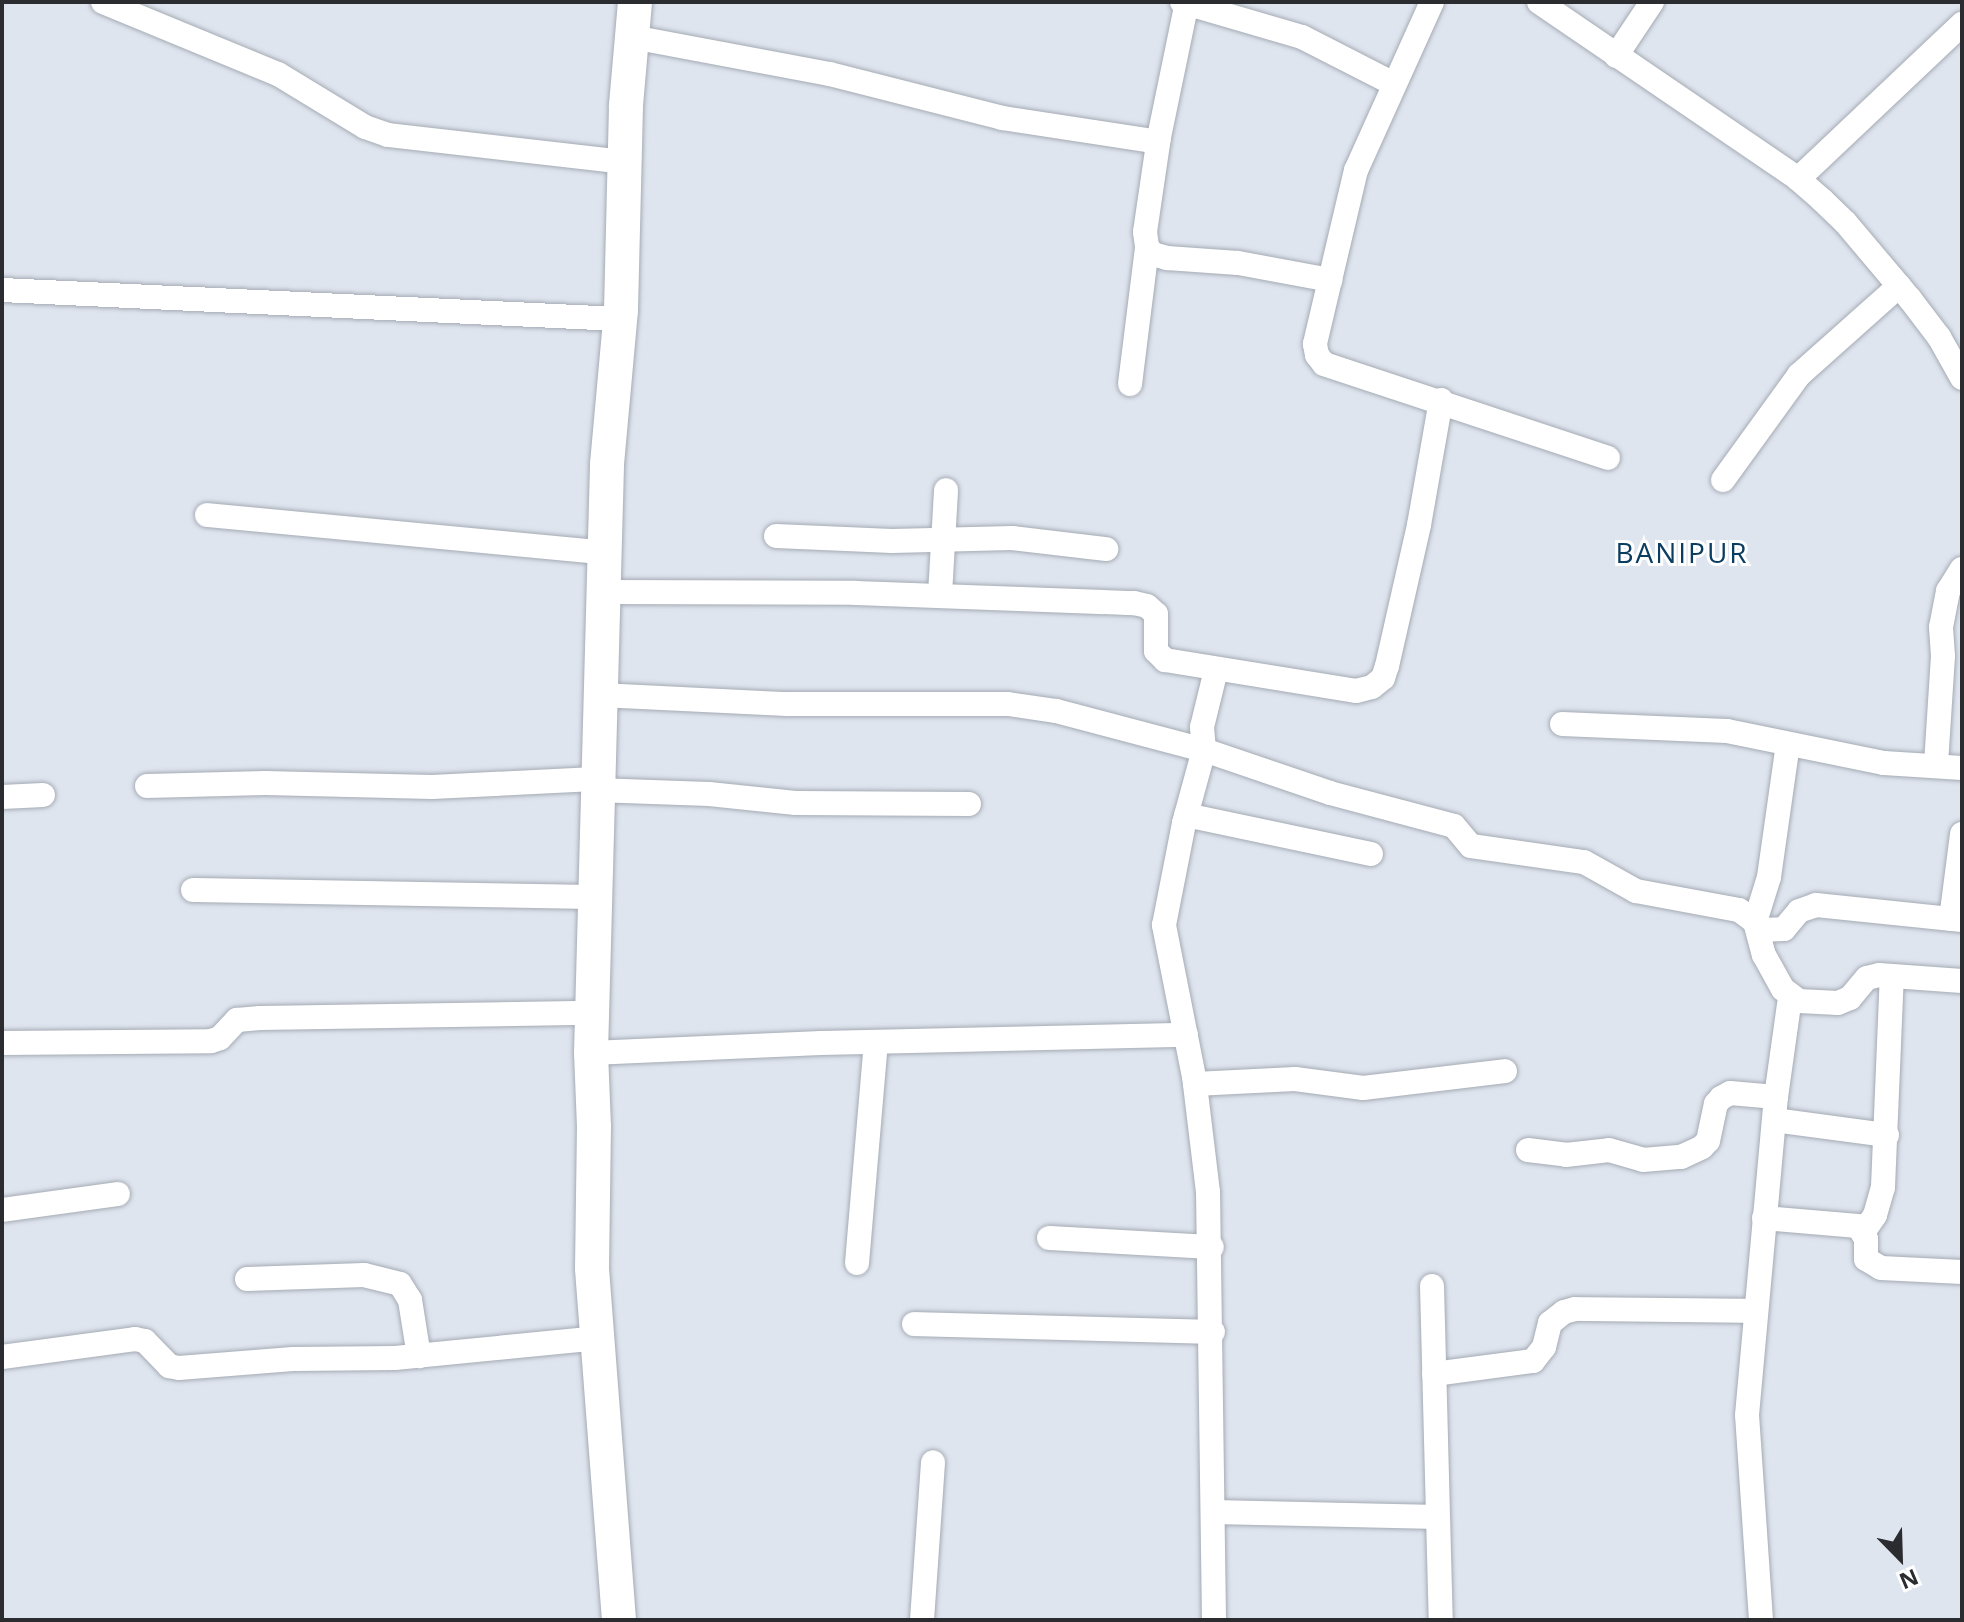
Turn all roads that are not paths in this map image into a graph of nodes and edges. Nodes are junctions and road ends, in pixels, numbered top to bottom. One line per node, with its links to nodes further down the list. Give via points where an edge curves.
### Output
1 (103, 2): 12 (street, via 278,74 365,127 388,135)
2 (635, 2): 8 (street)
3 (1185, 2): 10 (street, via 1302,37); 11 (street)
4 (1432, 2): 10 (street)
5 (1539, 2): 9 (street)
6 (1652, 2): 9 (street)
7 (1962, 24): 13 (street)
8 (632, 37): 11 (street, via 830,74 1002,118); 12 (street)
9 (1616, 56): 13 (street)
10 (1394, 84): 15 (street, via 1356,170)
11 (1158, 142): 14 (street)
12 (624, 162): 18 (street)
13 (1798, 179): 16 (street, via 1845,222)
14 (1147, 247): 15 (street, via 1167,258 1238,263); 20 (street)
15 (1330, 280): 21 (street, via 1315,344 1324,364)
16 (1899, 286): 19 (street, via 1939,337); 23 (street, via 1799,375)
17 (2, 290): 18 (street)
18 (620, 319): 29 (street, via 607,464)
19 (1962, 378)
20 (1130, 384)
21 (1441, 400): 22 (street); 33 (street, via 1383,678 1356,691)
22 (1608, 458)
23 (1723, 480)
24 (946, 490): 27 (street)
25 (207, 515): 29 (street)
26 (776, 536): 27 (street)
27 (943, 538): 28 (street, via 1047,540); 32 (street)
28 (1106, 549)
29 (606, 553): 31 (street)
30 (1962, 569): 38 (street, via 1948,591 1941,627)
31 (606, 592): 32 (street); 34 (street)
32 (940, 595): 33 (street, via 1147,606 1156,614 1156,651 1165,660)
33 (1216, 670): 37 (street, via 1202,727)
34 (600, 695): 37 (street, via 787,704 1008,704 1056,711); 40 (street)
35 (1562, 724): 36 (street, via 1700,729)
36 (1788, 744): 38 (street, via 1884,763); 51 (street)
37 (1204, 750): 45 (street); 51 (street, via 1330,793 1454,826 1471,846 1584,862 1636,891 1739,910)
38 (1936, 764): 39 (street)
39 (1962, 768)
40 (595, 785): 41 (street); 44 (street, via 796,803); 49 (street)
41 (147, 786)
42 (43, 795): 43 (street)
43 (2, 797)
44 (969, 804)
45 (1186, 815): 47 (street); 56 (street, via 1164,925)
46 (1962, 834): 50 (street)
47 (1371, 854)
48 (193, 890): 49 (street)
49 (594, 897): 55 (street)
50 (1957, 920): 51 (street, via 1816,905 1799,911 1784,929)
51 (1757, 926): 54 (street, via 1764,955)
52 (1892, 976): 53 (street); 54 (street, via 1867,978 1850,998 1838,1003); 63 (street)
53 (1962, 981)
54 (1790, 997): 62 (street)
55 (591, 1013): 57 (street, via 275,1017 237,1020 211,1041); 59 (street)
56 (1186, 1035): 58 (street); 61 (street)
57 (2, 1043)
58 (876, 1043): 59 (street); 71 (street)
59 (591, 1053): 78 (street, via 592,1268)
60 (1505, 1071): 61 (street, via 1363,1088 1295,1079)
61 (1195, 1084): 70 (street)
62 (1775, 1108): 63 (street); 64 (street, via 1730,1093 1716,1104 1708,1141 1681,1157 1643,1160 1609,1150 1566,1155); 67 (street)
63 (1887, 1135): 68 (street, via 1881,1200)
64 (1528, 1150)
65 (118, 1194): 66 (street)
66 (2, 1210)
67 (1764, 1218): 68 (street, via 1850,1223); 75 (street)
68 (1864, 1231): 72 (street, via 1871,1265)
69 (1049, 1238): 70 (street)
70 (1212, 1247): 77 (street)
71 (857, 1263)
72 (1962, 1272)
73 (247, 1279): 79 (street, via 364,1275 400,1284 410,1300)
74 (1432, 1286): 81 (street)
75 (1755, 1311): 81 (street, via 1575,1309 1550,1323 1544,1347 1533,1361); 89 (street, via 1746,1439)
76 (914, 1324): 77 (street)
77 (1213, 1332): 83 (street)
78 (599, 1338): 79 (street); 85 (street)
79 (419, 1356): 80 (street, via 179,1368 169,1366 145,1341 115,1339)
80 (2, 1357)
81 (1434, 1374): 84 (street)
82 (933, 1462): 86 (street)
83 (1214, 1512): 84 (street); 87 (street)
84 (1438, 1517): 88 (street)
85 (619, 1620)
86 (922, 1620)
87 (1214, 1620)
88 (1441, 1620)
89 (1761, 1620)

